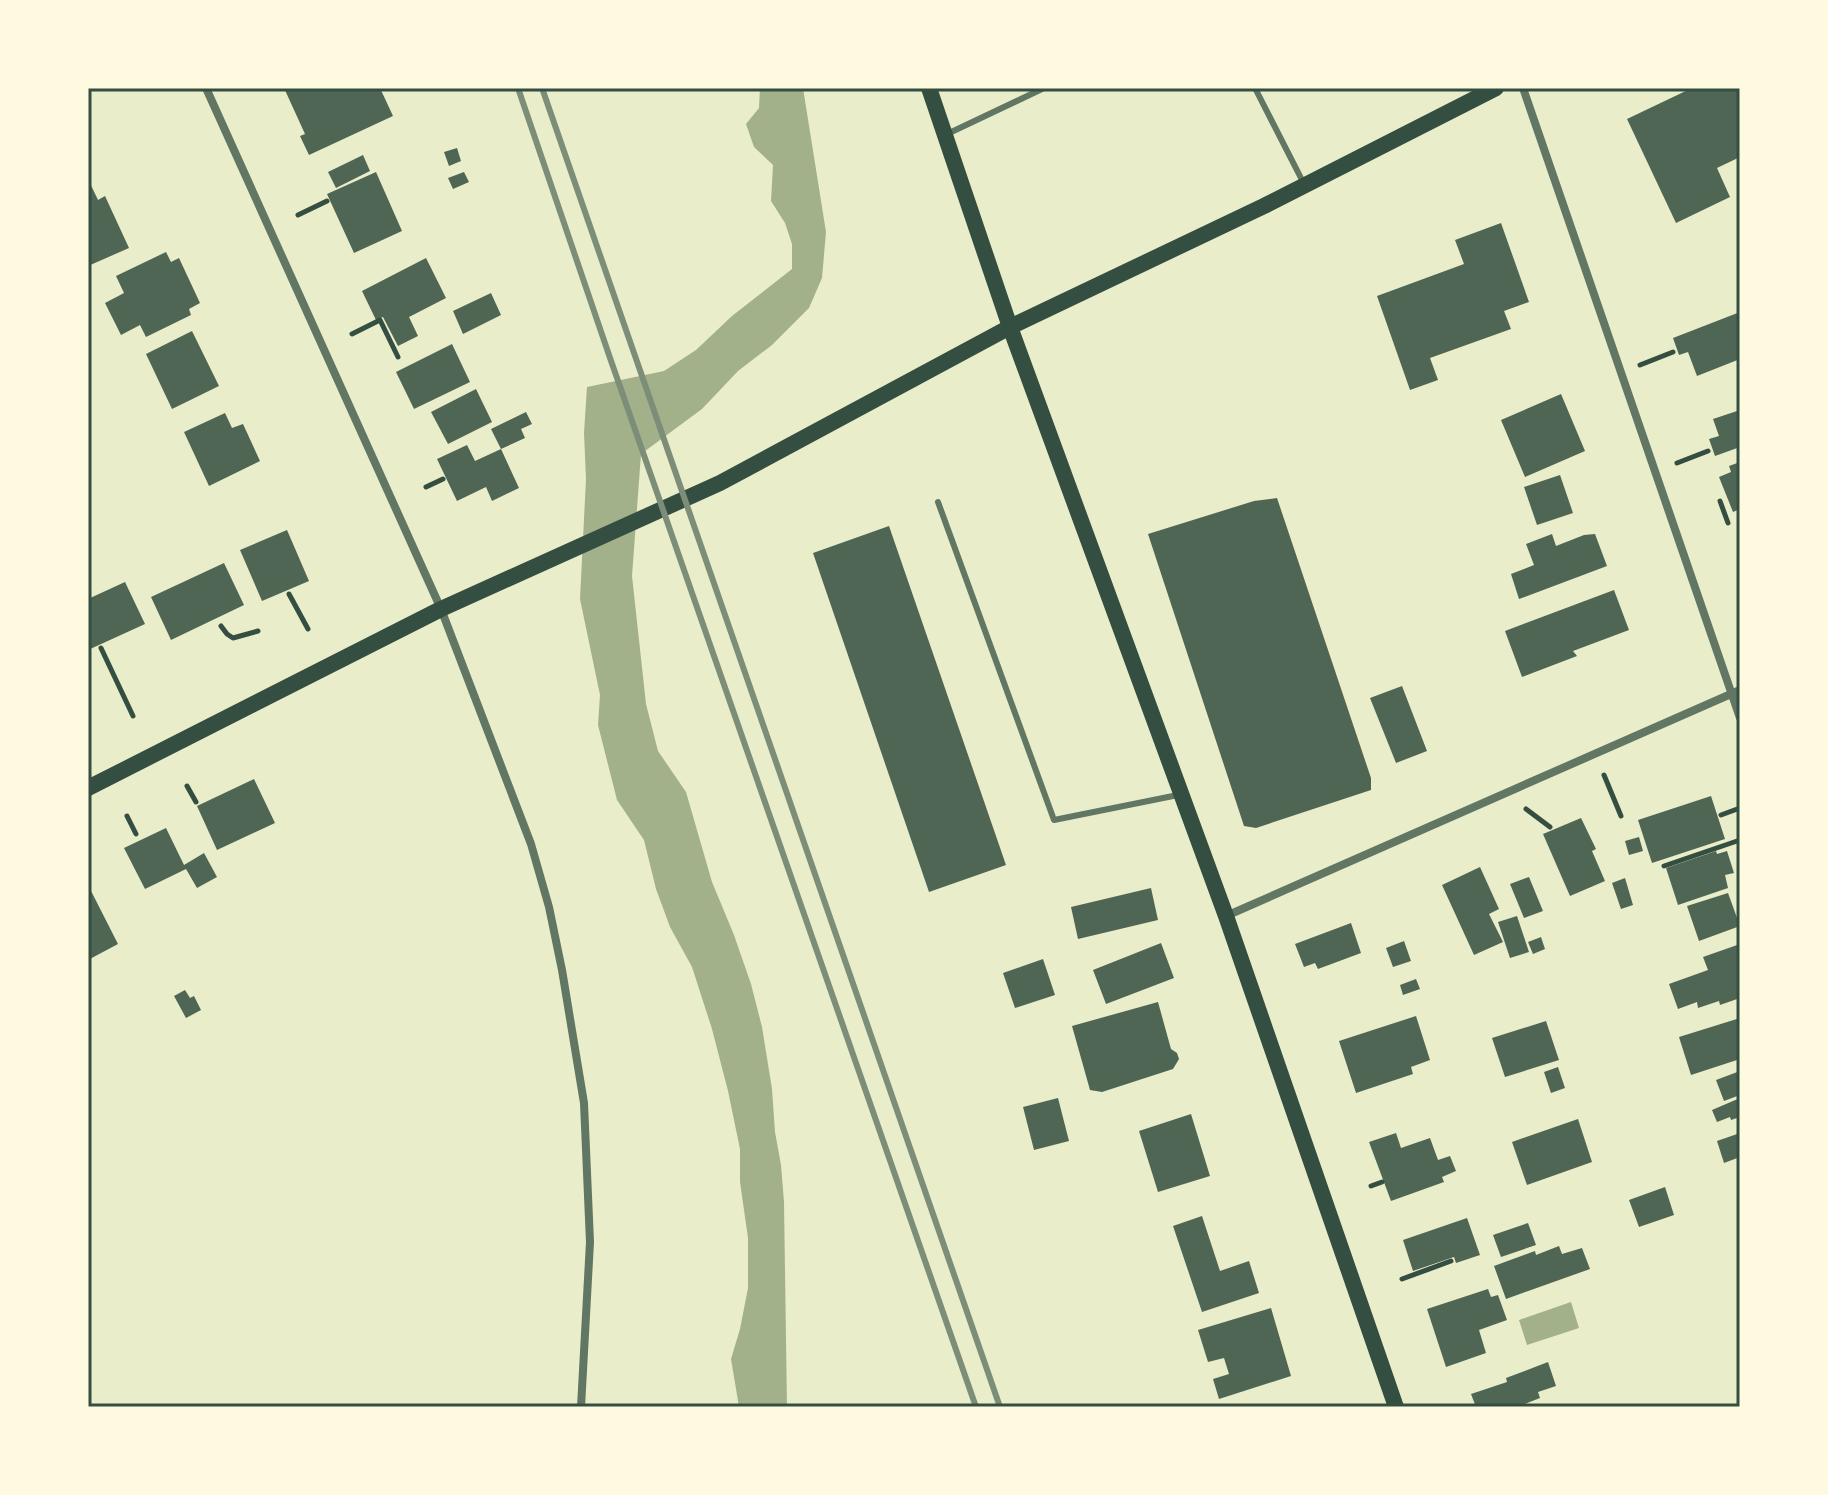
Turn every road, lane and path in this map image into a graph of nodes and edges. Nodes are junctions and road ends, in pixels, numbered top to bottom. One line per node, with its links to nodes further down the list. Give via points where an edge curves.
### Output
1 (206, 88): 24 (street)
2 (929, 88): 7 (main road)
3 (1255, 88): 8 (lane)
4 (1496, 88): 8 (main road)
5 (1523, 88): 15 (street)
6 (1042, 89): 7 (lane)
7 (945, 135): 11 (main road)
8 (1305, 186): 11 (main road)
9 (327, 201): 10 (path)
10 (298, 215)
11 (1010, 327): 24 (main road, via 720,483); 35 (main road)
12 (352, 334): 14 (path, via 380,320)
13 (1673, 352): 15 (path)
14 (398, 357)
15 (1622, 373): 29 (street)
16 (1708, 451): 17 (path)
17 (1677, 463)
18 (443, 479): 19 (path)
19 (426, 487)
20 (1720, 501): 22 (path)
21 (938, 502): 35 (lane, via 1054,820)
22 (1728, 523)
23 (289, 594): 26 (path)
24 (441, 609): 34 (main road); 51 (street, via 531,844 562,970 584,1103 590,1242)
25 (221, 626): 27 (path, via 233,638)
26 (308, 629)
27 (258, 631)
28 (101, 648): 30 (path)
29 (1736, 692): 31 (street); 46 (street)
30 (133, 716)
31 (1740, 718)
32 (1604, 775): 41 (path)
33 (187, 786): 36 (path)
34 (88, 788)
35 (1182, 794): 46 (main road)
36 (196, 802)
37 (1740, 808): 39 (path)
38 (1526, 809): 42 (path)
39 (1721, 815)
40 (127, 816): 43 (path)
41 (1621, 816)
42 (1550, 827)
43 (136, 834)
44 (1740, 840): 45 (path)
45 (1664, 866)
46 (1226, 916): 52 (main road)
47 (1382, 1182): 48 (path)
48 (1371, 1186)
49 (1451, 1261): 50 (path)
50 (1402, 1279)
51 (581, 1407)
52 (1396, 1407)

